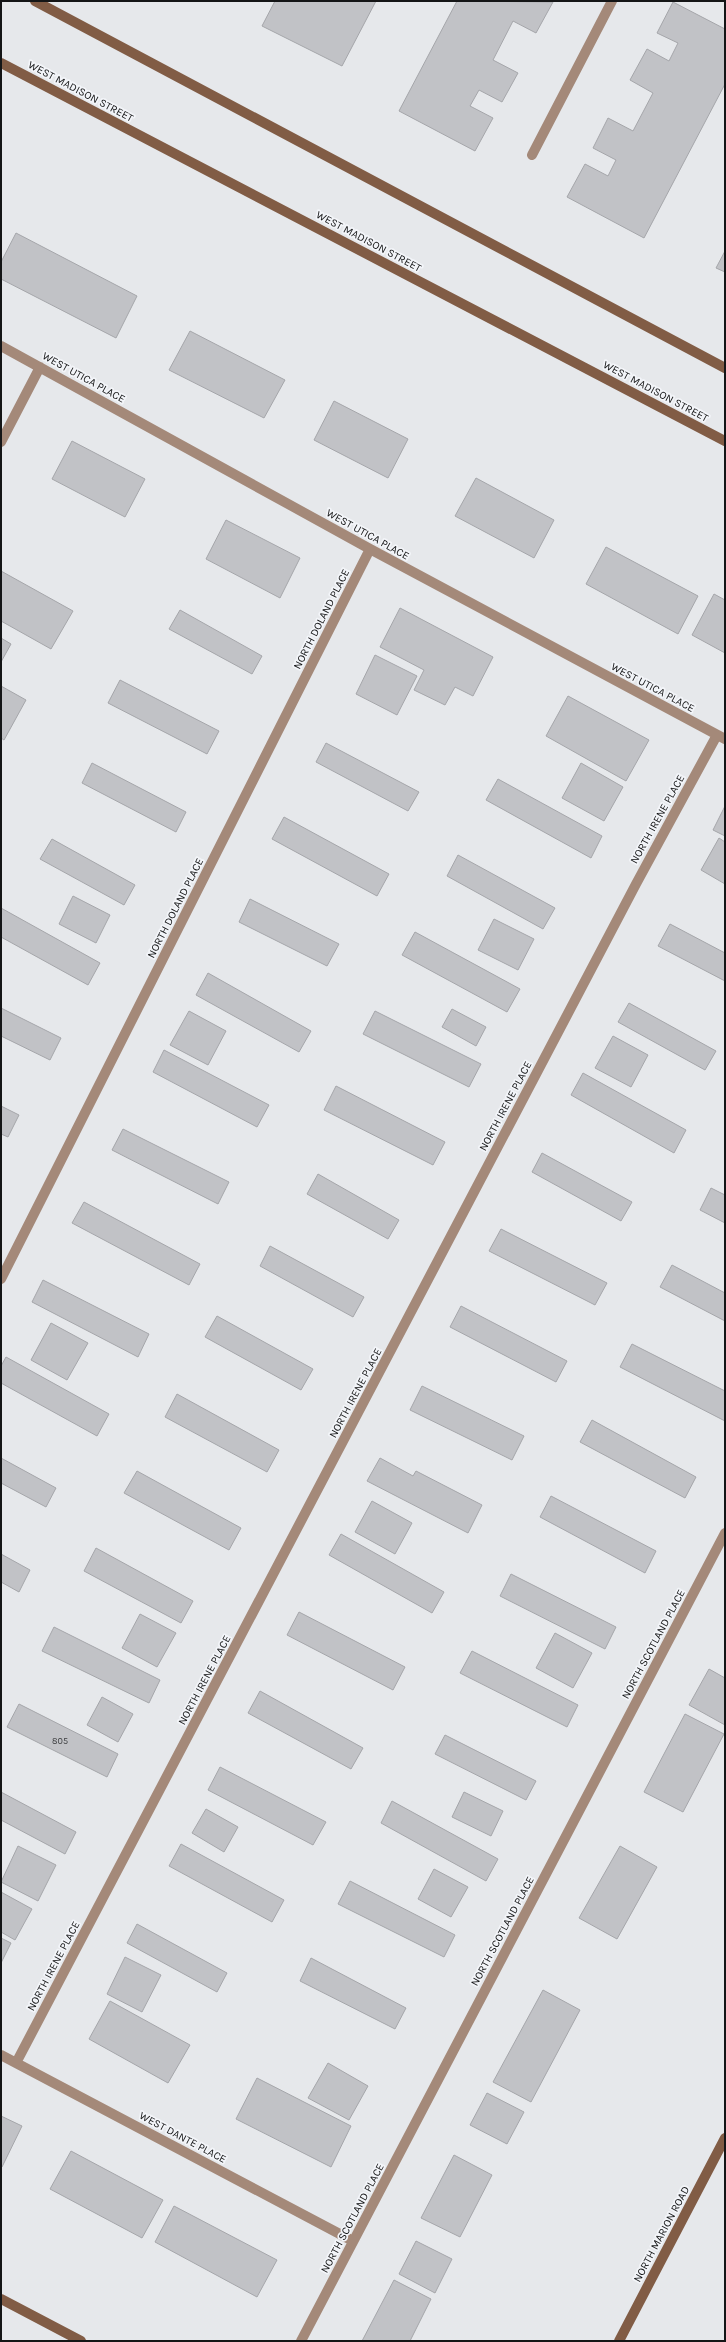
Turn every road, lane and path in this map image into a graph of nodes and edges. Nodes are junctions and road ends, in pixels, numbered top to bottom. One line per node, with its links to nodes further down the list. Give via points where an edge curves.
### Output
1 (35, 1): 7 (street)
2 (612, 1): 4 (street)
3 (1, 63): 8 (street, WEST MADISON STREET)
4 (532, 155)
5 (1, 346): 6 (street, WEST UTICA PLACE)
6 (40, 367): 9 (street); 10 (street, WEST UTICA PLACE)
7 (725, 368)
8 (725, 441)
9 (1, 442)
10 (370, 549): 11 (street, WEST UTICA PLACE); 12 (street, NORTH DOLAND PLACE)
11 (721, 737): 15 (street, NORTH IRENE PLACE, via 632,891)
12 (1, 1279)
13 (725, 1533): 17 (street, NORTH SCOTLAND PLACE)
14 (1, 2054): 15 (street, WEST DANTE PLACE)
15 (16, 2063): 17 (street, WEST DANTE PLACE)
16 (725, 2138): 21 (street, NORTH MARION ROAD)
17 (353, 2241): 20 (street, NORTH SCOTLAND PLACE)
18 (1, 2299): 19 (street)
19 (81, 2341)
20 (301, 2341)
21 (619, 2341)

